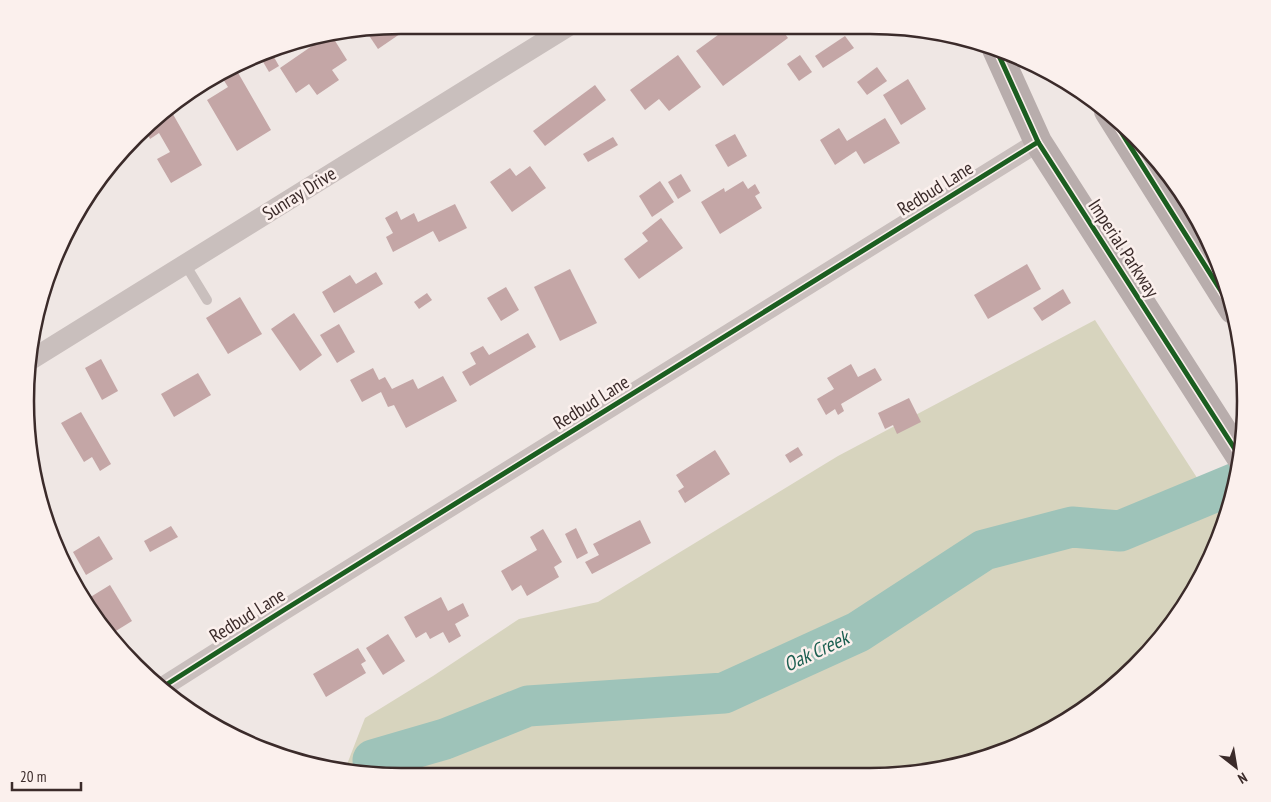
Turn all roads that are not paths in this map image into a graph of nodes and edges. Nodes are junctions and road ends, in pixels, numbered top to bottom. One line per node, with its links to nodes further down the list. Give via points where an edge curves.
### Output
1 (556, 34): 5 (street, Sunray Drive)
2 (1000, 58): 4 (main road, Imperial Parkway)
3 (1123, 135): 6 (main road)
4 (1038, 142): 9 (main road, Imperial Parkway); 10 (street, Redbud Lane)
5 (185, 264): 7 (lane); 8 (street, Sunray Drive)
6 (1220, 289)
7 (207, 300)
8 (37, 356)
9 (1234, 448)
10 (167, 684)

